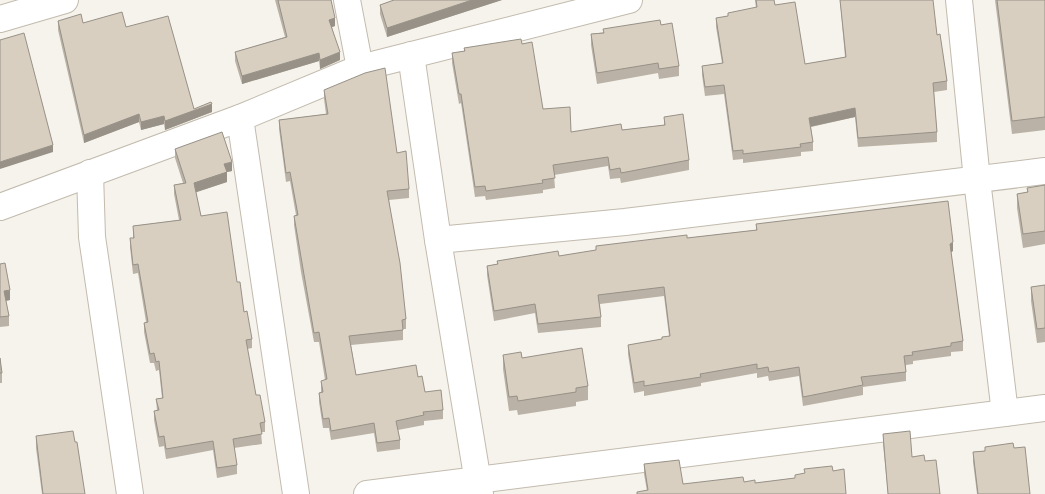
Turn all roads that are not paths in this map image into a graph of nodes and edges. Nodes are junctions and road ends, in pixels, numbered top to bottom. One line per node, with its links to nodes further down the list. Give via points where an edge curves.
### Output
1 (65, 0): 5 (street)
2 (347, 0): 7 (street)
3 (630, 0): 6 (street)
4 (959, 0): 11 (street)
5 (0, 20)
6 (411, 55): 7 (street); 13 (street)
7 (360, 68): 8 (street)
8 (240, 118): 10 (street); 18 (street)
9 (1045, 171): 11 (street)
10 (90, 174): 12 (street); 17 (street, via 92,237)
11 (977, 180): 13 (street, via 625,222); 15 (street)
12 (0, 207)
13 (438, 240): 16 (street)
14 (1045, 408): 15 (street)
15 (1004, 413): 16 (street)
16 (479, 487): 19 (street)
17 (130, 494)
18 (296, 494)
19 (367, 494)

